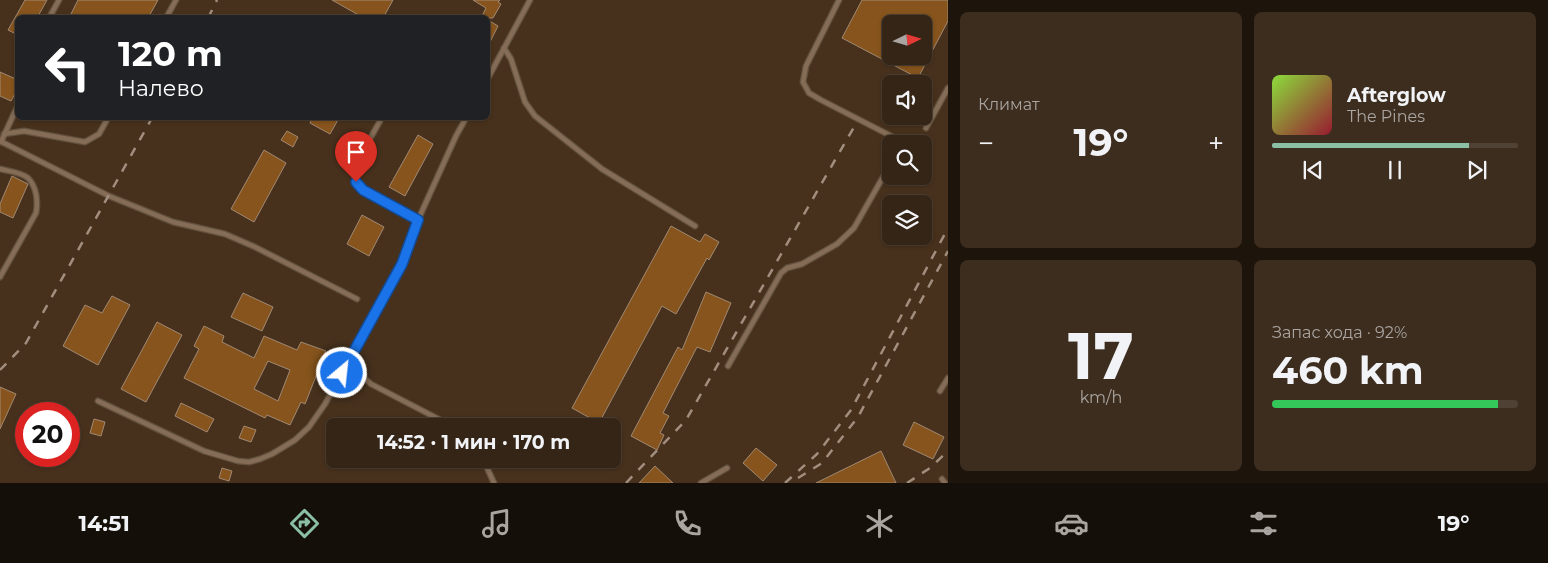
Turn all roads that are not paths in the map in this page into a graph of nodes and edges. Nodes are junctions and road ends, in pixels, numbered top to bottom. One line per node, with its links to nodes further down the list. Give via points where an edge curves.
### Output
1 (59, 0): 5 (lane)
2 (176, 0): 6 (lane)
3 (530, 0): 7 (lane)
4 (839, 0): 16 (lane, via 806,66 803,82 809,92 821,100)
5 (51, 15)
6 (168, 15)
7 (504, 48): 8 (lane); 21 (lane, via 511,59 525,102 534,116 602,170)
8 (490, 74)
9 (948, 88): 14 (lane)
10 (15, 111): 15 (lane)
11 (107, 120): 15 (lane, via 99,134 85,142 24,131)
12 (465, 120): 20 (lane)
13 (380, 121): 20 (lane, via 353,169 356,182 363,190)
14 (926, 128)
15 (4, 134): 17 (lane)
16 (889, 135)
17 (0, 142): 23 (lane, via 108,196 172,222 225,234)
18 (0, 169): 22 (lane, via 28,178 38,204 36,214)
19 (882, 179): 25 (lane, via 854,228 837,244 781,273)
20 (418, 220): 24 (lane, via 402,264)
21 (695, 226)
22 (0, 277)
23 (357, 299)
24 (350, 358): 28 (lane, via 309,427 272,454 249,462 204,451); 29 (lane, via 371,384)
25 (728, 366)
26 (948, 378): 27 (lane)
27 (940, 391)
28 (98, 401)
29 (437, 418)
30 (488, 468): 32 (lane)
31 (727, 468): 33 (lane)
32 (494, 483)
33 (702, 483)

